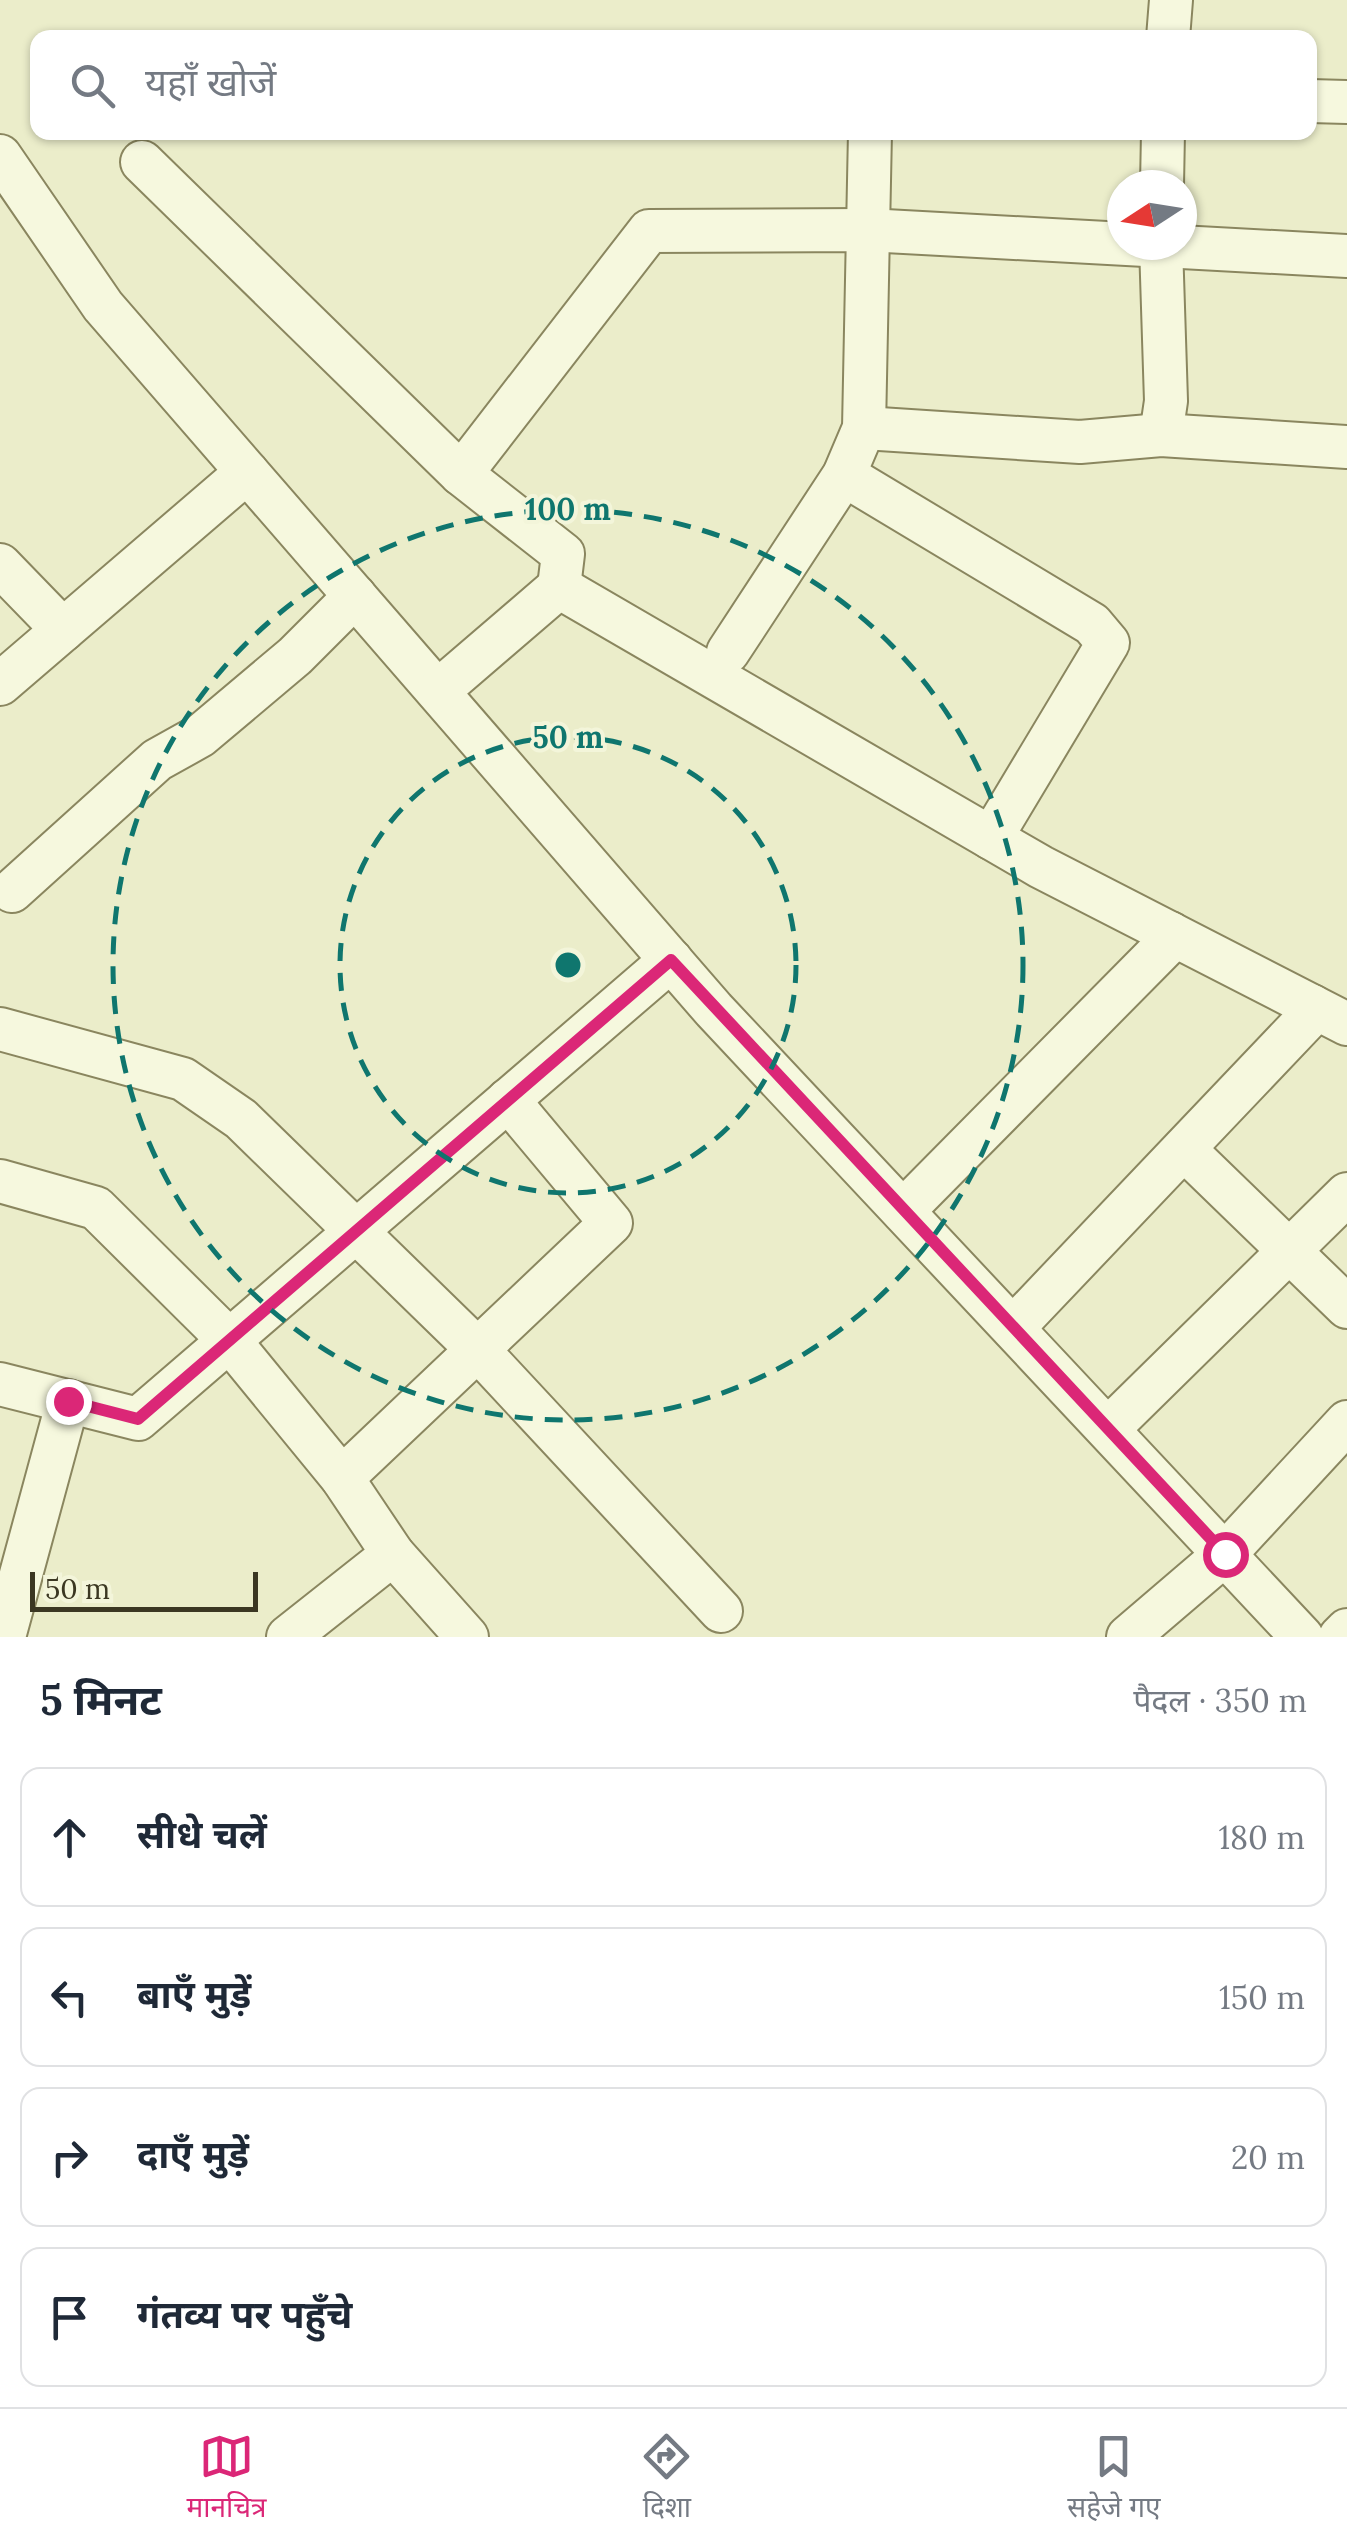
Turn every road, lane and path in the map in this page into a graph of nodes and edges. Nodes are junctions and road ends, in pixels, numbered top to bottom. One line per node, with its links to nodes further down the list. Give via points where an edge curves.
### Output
1 (1171, 0): 2 (street)
2 (1169, 30)
3 (1317, 101): 4 (street)
4 (1347, 102)
5 (870, 140): 10 (street)
6 (1162, 140): 9 (street)
7 (0, 156): 18 (street, via 102,306)
8 (142, 162): 19 (street)
9 (1162, 170)
10 (867, 230): 11 (street); 15 (street); 19 (street, via 648,232)
11 (1107, 243)
12 (1197, 248): 13 (street)
13 (1347, 256)
14 (1161, 260): 16 (street)
15 (864, 428): 16 (street, via 1080,442); 20 (street)
16 (1161, 435): 17 (street)
17 (1347, 446)
18 (247, 472): 23 (street); 24 (street)
19 (462, 474): 22 (street, via 563,554)
20 (844, 475): 25 (street); 28 (street, via 1092,624 1108,643)
21 (0, 565): 24 (street)
22 (559, 587): 27 (street); 28 (street)
23 (355, 596): 27 (street); 29 (street, via 294,656 200,736 158,760)
24 (63, 630): 26 (street)
25 (728, 652)
26 (0, 684)
27 (438, 692): 31 (street)
28 (991, 838): 30 (street)
29 (12, 891)
30 (1170, 933): 32 (street); 38 (street, via 1165,946)
31 (671, 960): 34 (street); 38 (street)
32 (1330, 1015): 35 (street, via 1306,1021)
33 (0, 1028): 39 (street, via 183,1079 241,1120)
34 (508, 1100): 39 (street); 44 (street, via 611,1223)
35 (1184, 1149): 40 (street); 42 (street)
36 (0, 1181): 43 (street, via 96,1208)
37 (1347, 1194): 40 (street)
38 (903, 1211): 42 (street)
39 (357, 1230): 43 (street); 44 (street)
40 (1290, 1251): 41 (street); 48 (street)
41 (1347, 1307)
42 (1012, 1328): 48 (street)
43 (229, 1340): 46 (street, via 138,1419); 49 (street)
44 (479, 1351): 49 (street); 52 (street)
45 (0, 1384): 46 (street)
46 (68, 1401): 54 (street)
47 (1347, 1422): 51 (street)
48 (1108, 1430): 51 (street)
49 (342, 1478): 50 (street)
50 (393, 1554): 55 (street); 56 (street)
51 (1225, 1554): 57 (street); 58 (street)
52 (721, 1611)
53 (1347, 1630): 59 (street)
54 (4, 1637)
55 (288, 1637)
56 (467, 1637)
57 (1128, 1637)
58 (1302, 1637)
59 (1340, 1637)

